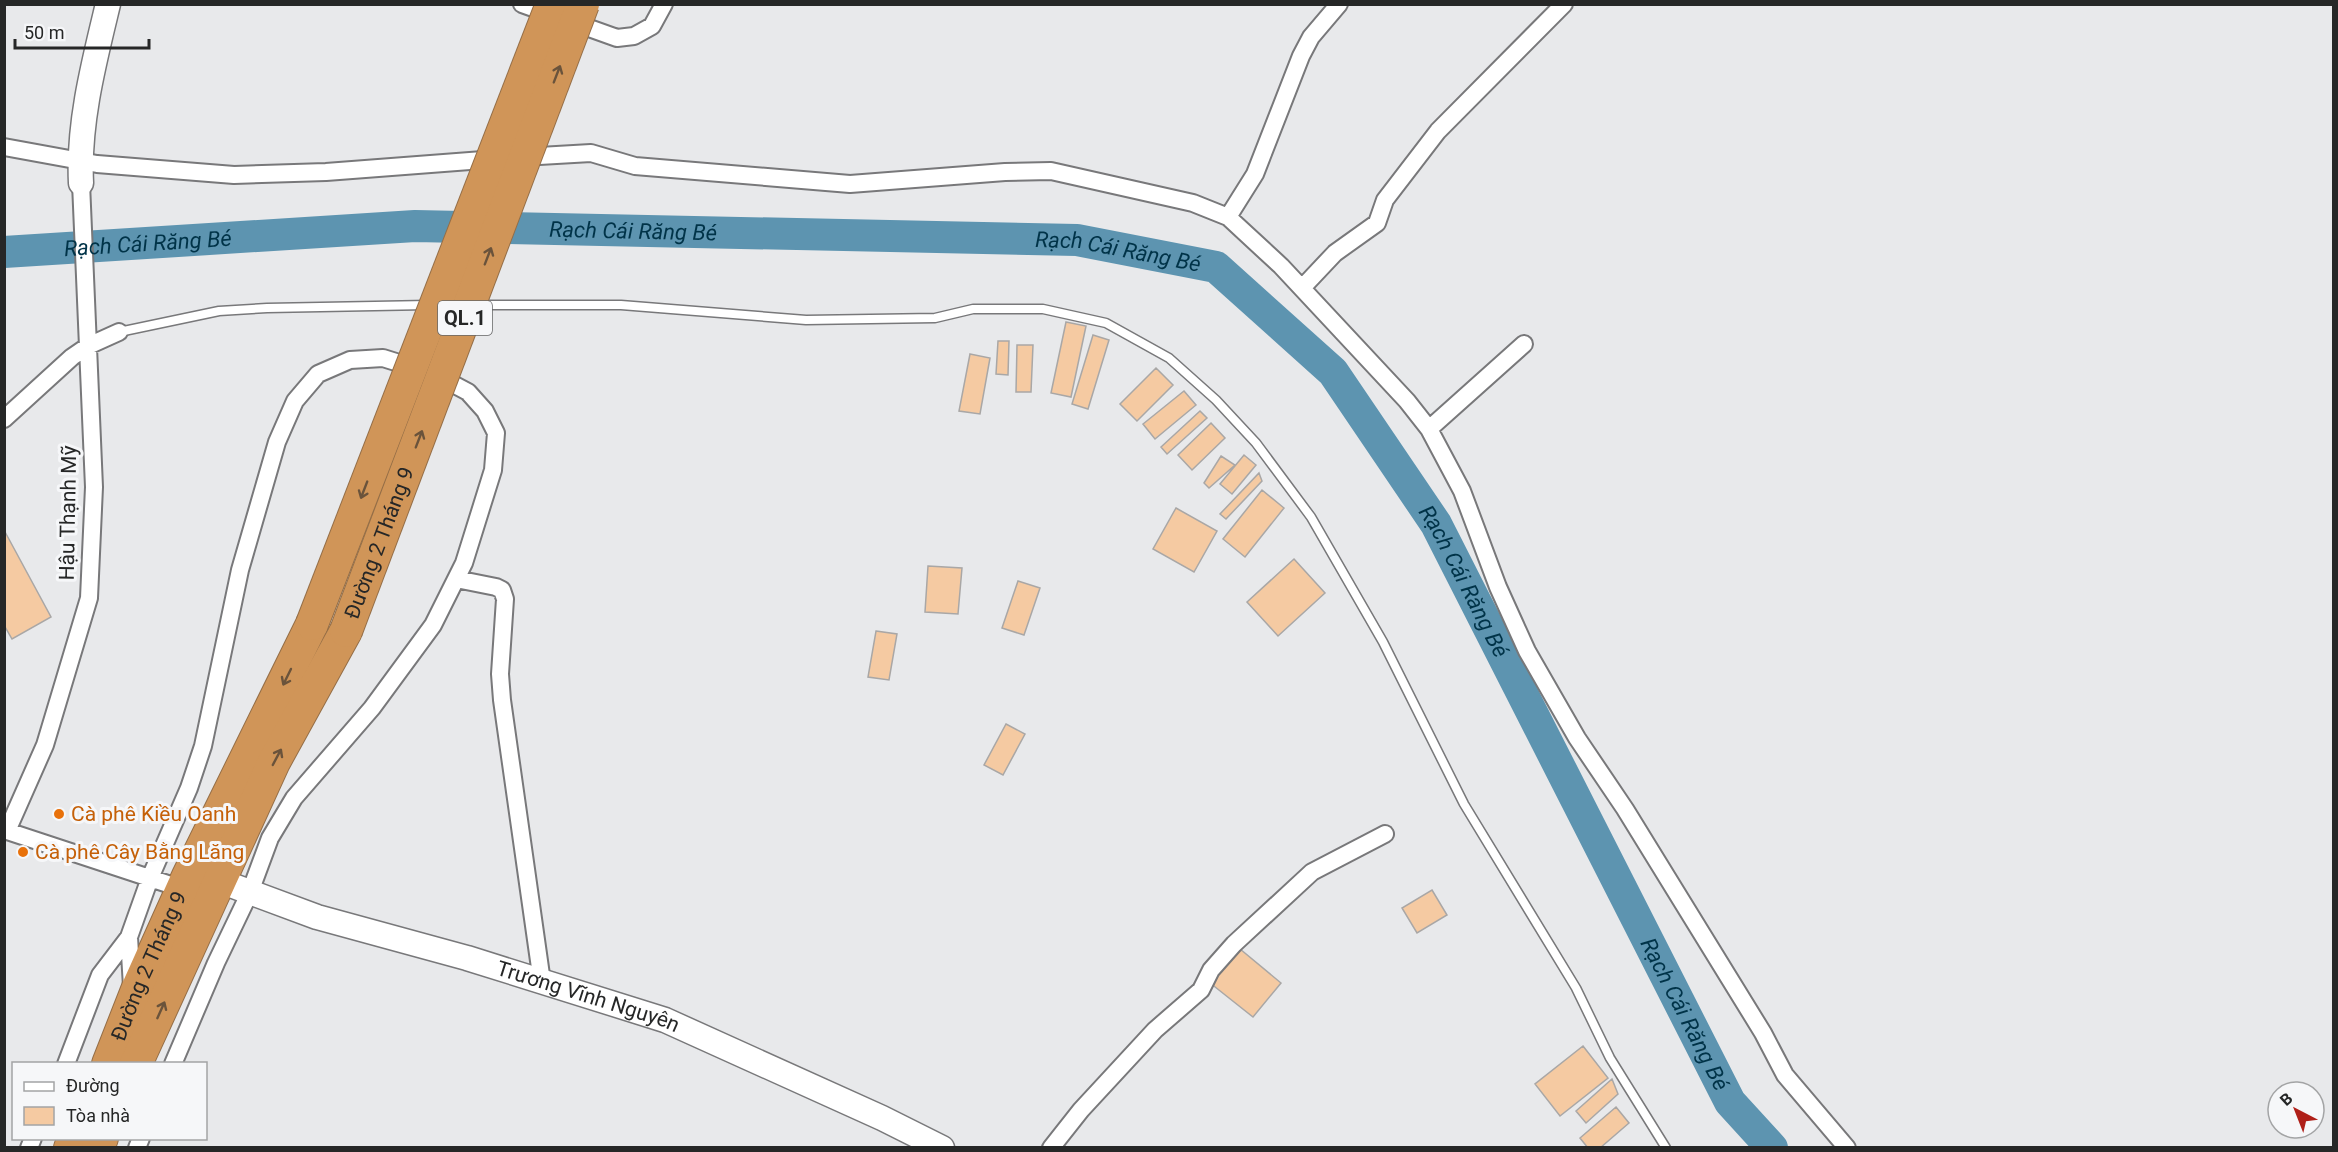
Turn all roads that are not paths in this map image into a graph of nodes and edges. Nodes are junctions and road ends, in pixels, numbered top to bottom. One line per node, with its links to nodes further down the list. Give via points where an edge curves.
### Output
1 (108, 4): 9 (street, via 92,73)
2 (522, 4): 5 (street, via 617,38 634,36 652,26)
3 (552, 4): 26 (highway, Đường 2 Tháng 9 / QL.1, one-way to 26, bridge, via 312,624)
4 (584, 4): 20 (highway, Đường 2 Tháng 9 / QL.1, one-way to 4, bridge, via 346,631)
5 (664, 4)
6 (1339, 4): 10 (street, via 1311,37 1301,56 1255,174)
7 (1564, 4): 11 (street, via 1438,131 1385,200 1377,223 1335,253)
8 (4, 147): 9 (street)
9 (80, 172): 10 (street, via 274,175 591,153 635,166 850,184 1051,171 1193,203); 16 (street, Hậu Thạnh Mỹ)
10 (1228, 217): 11 (street)
11 (1302, 288): 18 (street, via 1407,400)
12 (444, 305): 14 (lane, via 219,311)
13 (456, 305): 37 (lane, via 621,305 806,320 935,318 973,309 1043,309 1106,323 1169,358 1256,443 1311,517 1383,642 1464,804 1576,988 1610,1058)
14 (119, 332): 16 (street)
15 (1524, 344): 18 (street)
16 (88, 346): 17 (street); 21 (street, Hậu Thạnh Mỹ, via 94,487 89,598 45,745)
17 (4, 419)
18 (1429, 429): 38 (street, via 1462,491 1527,651 1572,729 1763,1033 1785,1075)
19 (456, 579): 23 (street, via 433,625 372,708 294,798); 24 (street, via 493,470 496,433 485,411 468,392 434,374 383,358 350,360 318,374 295,401 277,442 240,570 203,746); 29 (street, via 496,586 505,599 502,700)
20 (257, 800): 23 (street); 25 (highway, Đường 2 Tháng 9 / QL.1)
21 (6, 830): 24 (street)
22 (1385, 834): 36 (street, via 1312,872 1234,944 1210,970 1201,990 1155,1030)
23 (270, 838): 27 (street)
24 (150, 878): 26 (street); 28 (street)
25 (220, 881): 27 (street, Trương Vĩnh Nguyên); 33 (highway, Đường 2 Tháng 9 / QL.1, one-way to 25)
26 (183, 889): 30 (highway, Đường 2 Tháng 9 / QL.1)
27 (250, 892): 29 (street, Trương Vĩnh Nguyên, via 317,917); 34 (street)
28 (129, 937): 30 (street); 31 (street, via 100,975)
29 (542, 982): 35 (street, Trương Vĩnh Nguyên, via 665,1020)
30 (133, 1000): 32 (highway, Đường 2 Tháng 9 / QL.1)
31 (67, 1062)
32 (109, 1062)
33 (137, 1062)
34 (174, 1062)
35 (942, 1148)
36 (1051, 1148)
37 (1666, 1148)
38 (1847, 1148)

